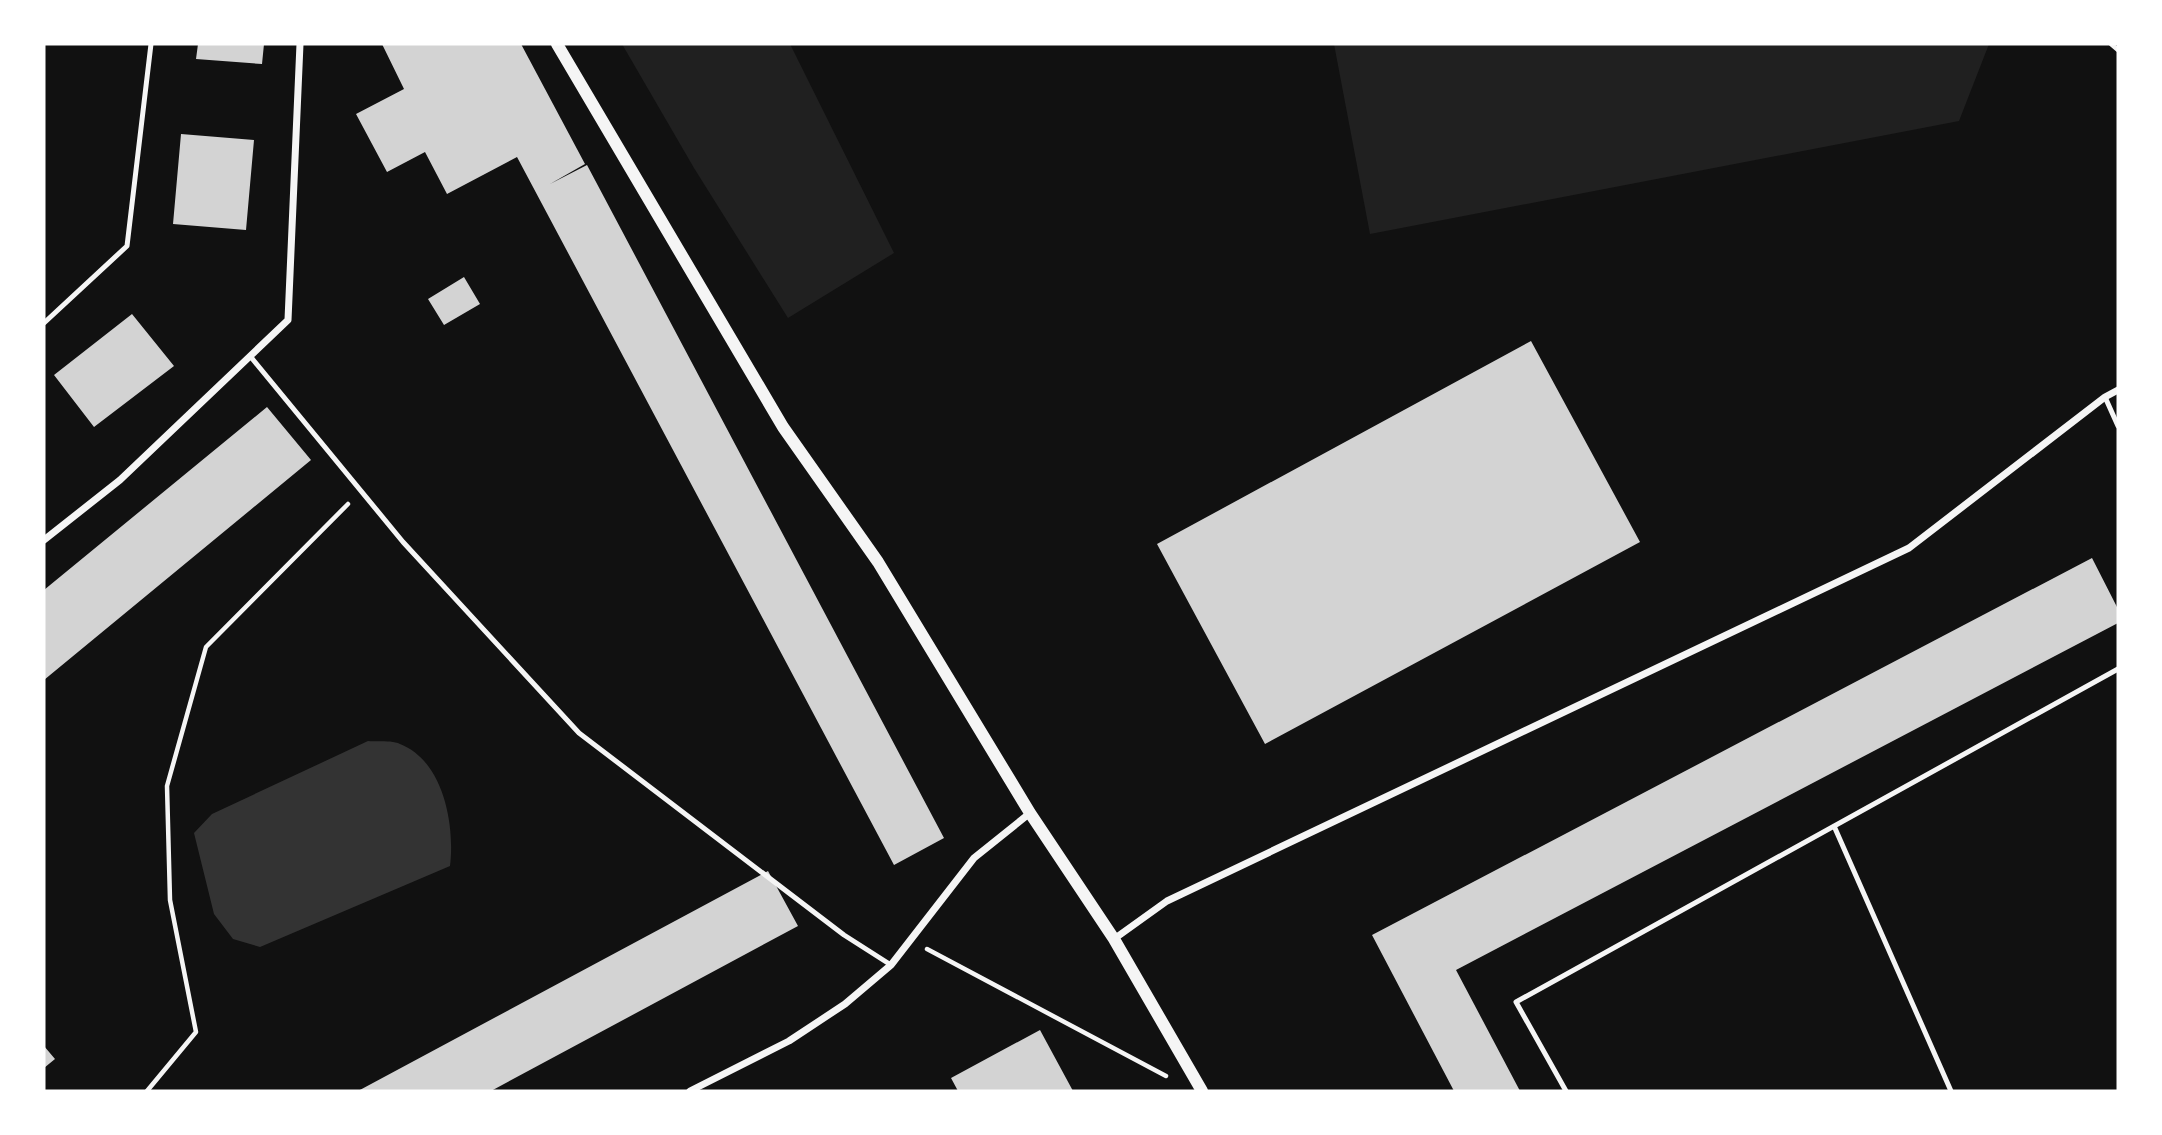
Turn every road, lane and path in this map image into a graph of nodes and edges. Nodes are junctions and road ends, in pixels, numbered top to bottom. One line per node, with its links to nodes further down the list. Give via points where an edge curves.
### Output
1 (151, 44): 6 (lane, via 127,246)
2 (300, 44): 7 (street, via 288,320)
3 (557, 44): 14 (street, via 783,427 878,562)
4 (2111, 44): 5 (path)
5 (2118, 50)
6 (44, 323)
7 (250, 356): 11 (lane); 12 (street, via 120,480)
8 (2118, 390): 9 (street)
9 (2105, 397): 10 (lane); 16 (street, via 1909,548 1167,901)
10 (2118, 426)
11 (361, 491): 18 (lane, via 579,733 844,935); 20 (path, via 205,647 167,786 170,900 196,1032)
12 (44, 540)
13 (2118, 669): 15 (lane)
14 (1030, 813): 16 (street); 17 (street, via 974,858)
15 (1834, 826): 23 (lane, via 1516,1002); 24 (lane)
16 (1114, 939): 22 (street)
17 (910, 940): 18 (street); 19 (path)
18 (891, 965): 21 (street, via 845,1004 789,1041)
19 (1170, 1078)
20 (147, 1091)
21 (690, 1091)
22 (1202, 1091)
23 (1566, 1091)
24 (1951, 1091)

